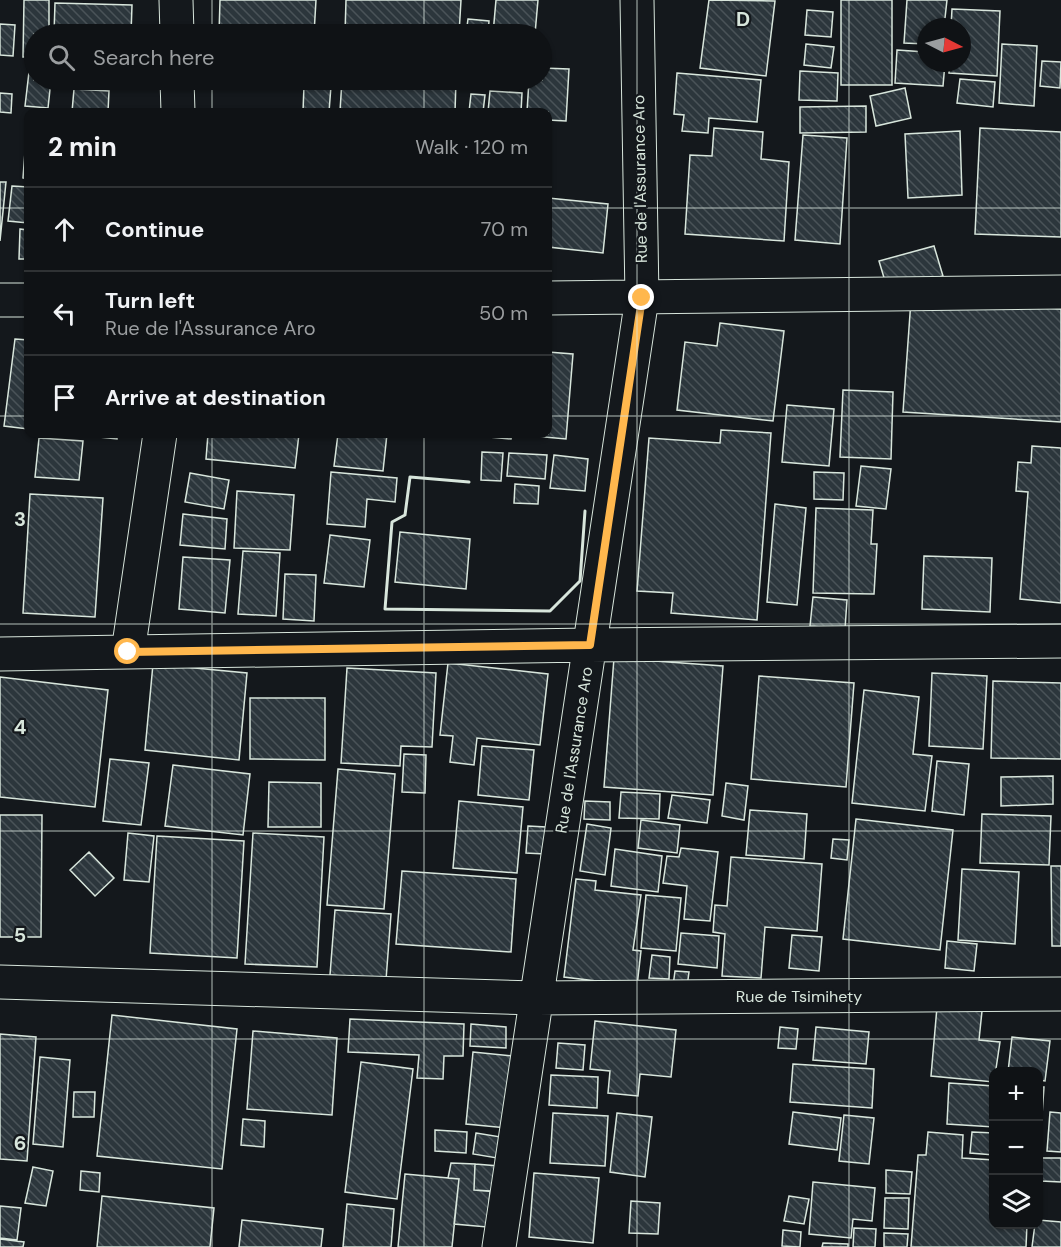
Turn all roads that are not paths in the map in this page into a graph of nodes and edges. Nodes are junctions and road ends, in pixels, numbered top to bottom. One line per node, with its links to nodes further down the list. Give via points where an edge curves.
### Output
1 (176, 0): 3 (street)
2 (637, 0): 8 (street, Rue de l'Assurance Aro)
3 (177, 24)
4 (177, 90): 5 (street)
5 (178, 108)
6 (1061, 292): 8 (street)
7 (552, 298): 8 (street)
8 (642, 298): 13 (street, Rue de l'Assurance Aro)
9 (0, 300): 10 (street)
10 (24, 300)
11 (159, 438): 14 (street)
12 (1061, 641): 13 (street)
13 (590, 645): 14 (street); 18 (street, Rue de l'Assurance Aro)
14 (128, 652): 15 (street)
15 (0, 654)
16 (0, 982): 18 (street, Rue de Tsimihety)
17 (1061, 994): 18 (street, Rue de Tsimihety)
18 (537, 998): 19 (street, Rue de l'Assurance Aro)
19 (499, 1247)

